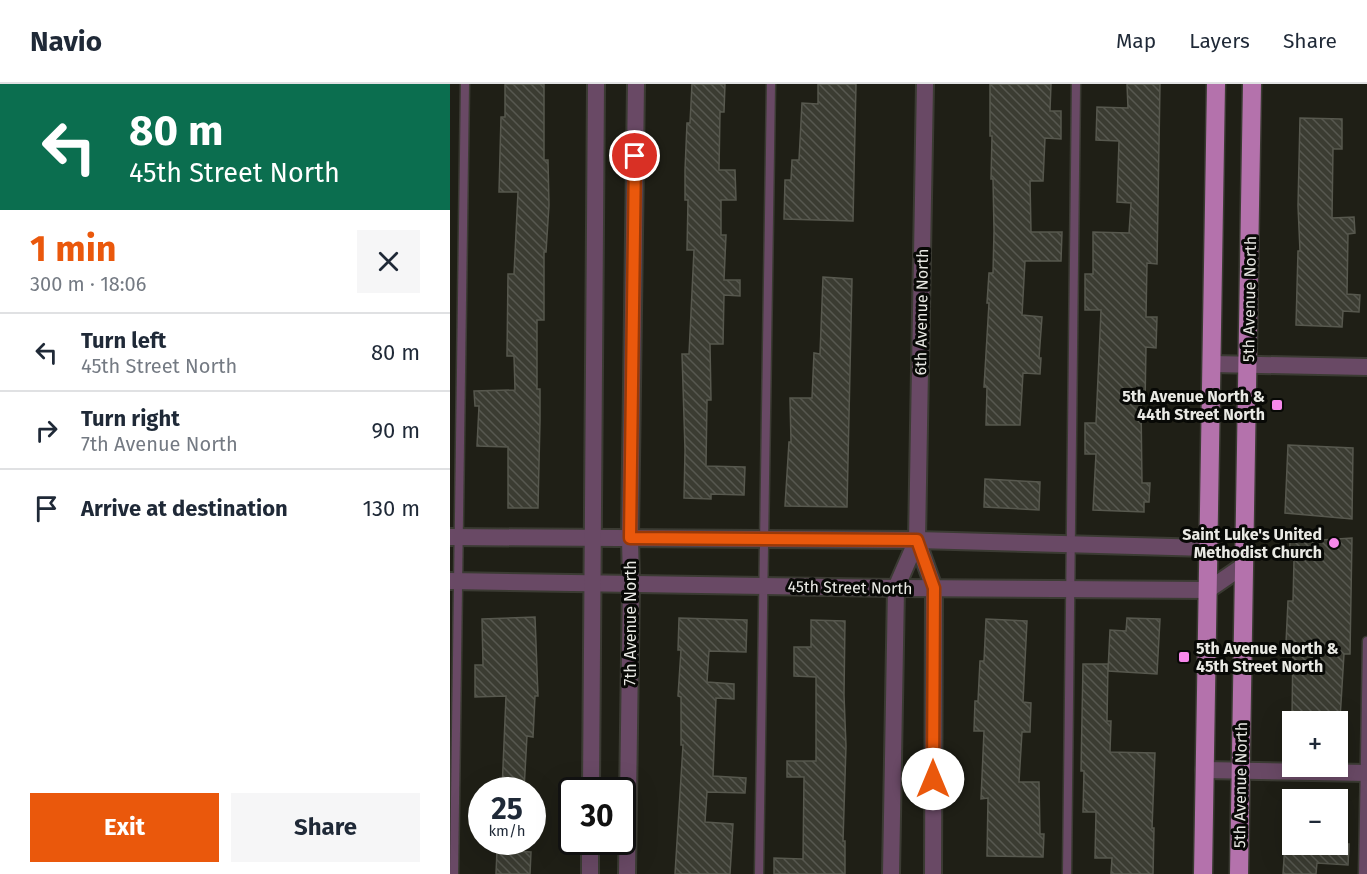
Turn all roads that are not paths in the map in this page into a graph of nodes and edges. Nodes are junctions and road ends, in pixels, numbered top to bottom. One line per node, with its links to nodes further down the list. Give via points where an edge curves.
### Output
1 (465, 84): 12 (lane)
2 (596, 84): 13 (street)
3 (636, 84): 14 (street, 7th Avenue North)
4 (771, 84): 15 (lane)
5 (925, 84): 16 (street, 6th Avenue North)
6 (1076, 84): 17 (lane)
7 (1216, 84): 9 (main road)
8 (1252, 84): 10 (main road, 5th Avenue North)
9 (1212, 364): 10 (street); 18 (main road)
10 (1248, 365): 11 (street); 19 (main road, 5th Avenue North)
11 (1367, 367)
12 (454, 537): 13 (street); 20 (lane)
13 (591, 538): 14 (street); 21 (street)
14 (630, 538): 15 (street); 22 (street, 7th Avenue North)
15 (764, 539): 16 (street); 23 (lane)
16 (917, 540): 17 (street); 24 (street, 6th Avenue North); 25 (street, 6th Avenue North)
17 (1070, 544): 18 (street); 26 (lane)
18 (1209, 548): 27 (main road)
19 (1243, 566): 27 (street); 30 (main road, 5th Avenue North)
20 (454, 581): 21 (street, 45th Street North); 34 (lane)
21 (593, 582): 22 (street, 45th Street North); 32 (street)
22 (631, 582): 23 (street, 45th Street North); 36 (street, 7th Avenue North)
23 (763, 585): 24 (street, 45th Street North); 37 (lane)
24 (896, 588): 25 (street, 45th Street North); 38 (street, 6th Avenue North)
25 (934, 588): 26 (street, 45th Street North); 39 (street, 6th Avenue North)
26 (1070, 589): 27 (street, 45th Street North); 40 (lane)
27 (1208, 590): 29 (main road)
28 (1367, 641): 31 (lane)
29 (1204, 770): 30 (street); 41 (main road)
30 (1240, 770): 31 (street); 42 (main road, 5th Avenue North)
31 (1366, 772): 43 (lane)
32 (591, 777)
33 (590, 855): 35 (street)
34 (454, 874)
35 (590, 874)
36 (627, 874)
37 (759, 874)
38 (891, 874)
39 (933, 874)
40 (1067, 874)
41 (1203, 874)
42 (1239, 874)
43 (1363, 874)

